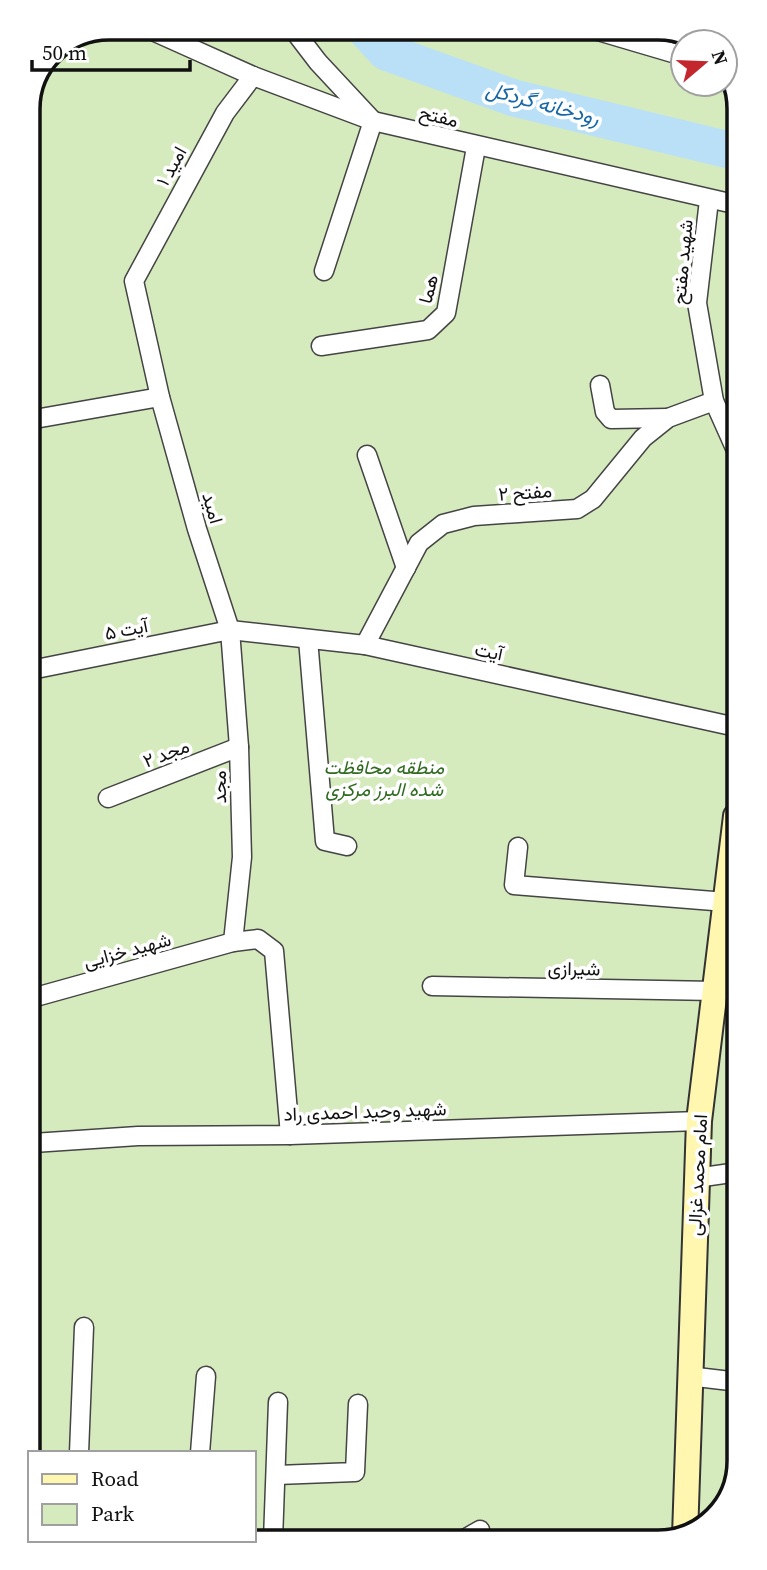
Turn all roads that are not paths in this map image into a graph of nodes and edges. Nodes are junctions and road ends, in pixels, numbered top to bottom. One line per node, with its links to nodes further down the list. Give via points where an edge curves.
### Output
1 (173, 40): 5 (street, مفتح)
2 (301, 40): 6 (street)
3 (627, 40): 4 (street)
4 (669, 53)
5 (253, 76): 6 (street, مفتح); 11 (street, امید ۱, via 225,113)
6 (373, 121): 7 (street, مفتح); 10 (street)
7 (475, 146): 8 (street, مفتح); 12 (street, هما, via 446,313 428,330)
8 (709, 200): 9 (street, مفتح); 15 (street, شهید مفتح, via 697,303)
9 (727, 203)
10 (324, 271)
11 (134, 281): 14 (street, امید)
12 (321, 346)
13 (600, 385): 17 (street, via 611,419)
14 (160, 397): 16 (street); 21 (street, امید)
15 (714, 401): 17 (street, مفتح ۲); 18 (street, شهید مفتح)
16 (40, 418)
17 (668, 418): 20 (street, مفتح ۲, via 643,438 593,499 577,509 474,516 443,524 419,543)
18 (727, 430)
19 (367, 455): 20 (street)
20 (406, 568): 23 (street, مفتح ۲)
21 (230, 630): 22 (street, آیت); 24 (street, آیت ۵); 26 (street, مجد)
22 (308, 639): 23 (street, آیت); 28 (street, via 325,841)
23 (365, 645): 25 (street, آیت)
24 (40, 668)
25 (727, 725)
26 (239, 747): 27 (street, مجد ۲); 32 (street, مجد, via 242,857)
27 (108, 798)
28 (347, 846)
29 (518, 847): 31 (street, via 513,885)
30 (727, 893): 31 (street, امام محمد غزالی)
31 (726, 902): 34 (street, امام محمد غزالی)
32 (233, 942): 35 (street, شهید خزایی); 37 (street, via 258,939 274,951)
33 (432, 986): 34 (street, شیرازی)
34 (715, 991): 36 (street, امام محمد غزالی)
35 (40, 996)
36 (699, 1121): 37 (street, شهید وحید احمدی راد); 40 (street, امام محمد غزالی)
37 (290, 1135): 38 (street, شهید وحید احمدی راد, via 138,1136)
38 (40, 1143)
39 (727, 1174): 40 (street)
40 (696, 1178): 43 (street, امام محمد غزالی)
41 (84, 1327): 47 (street)
42 (206, 1376): 48 (street)
43 (688, 1376): 44 (street); 50 (street, امام محمد غزالی)
44 (727, 1381)
45 (278, 1402): 49 (street)
46 (358, 1404): 49 (street, via 355,1472)
47 (79, 1451)
48 (200, 1451)
49 (277, 1475): 51 (street)
50 (685, 1524)
51 (274, 1530)

